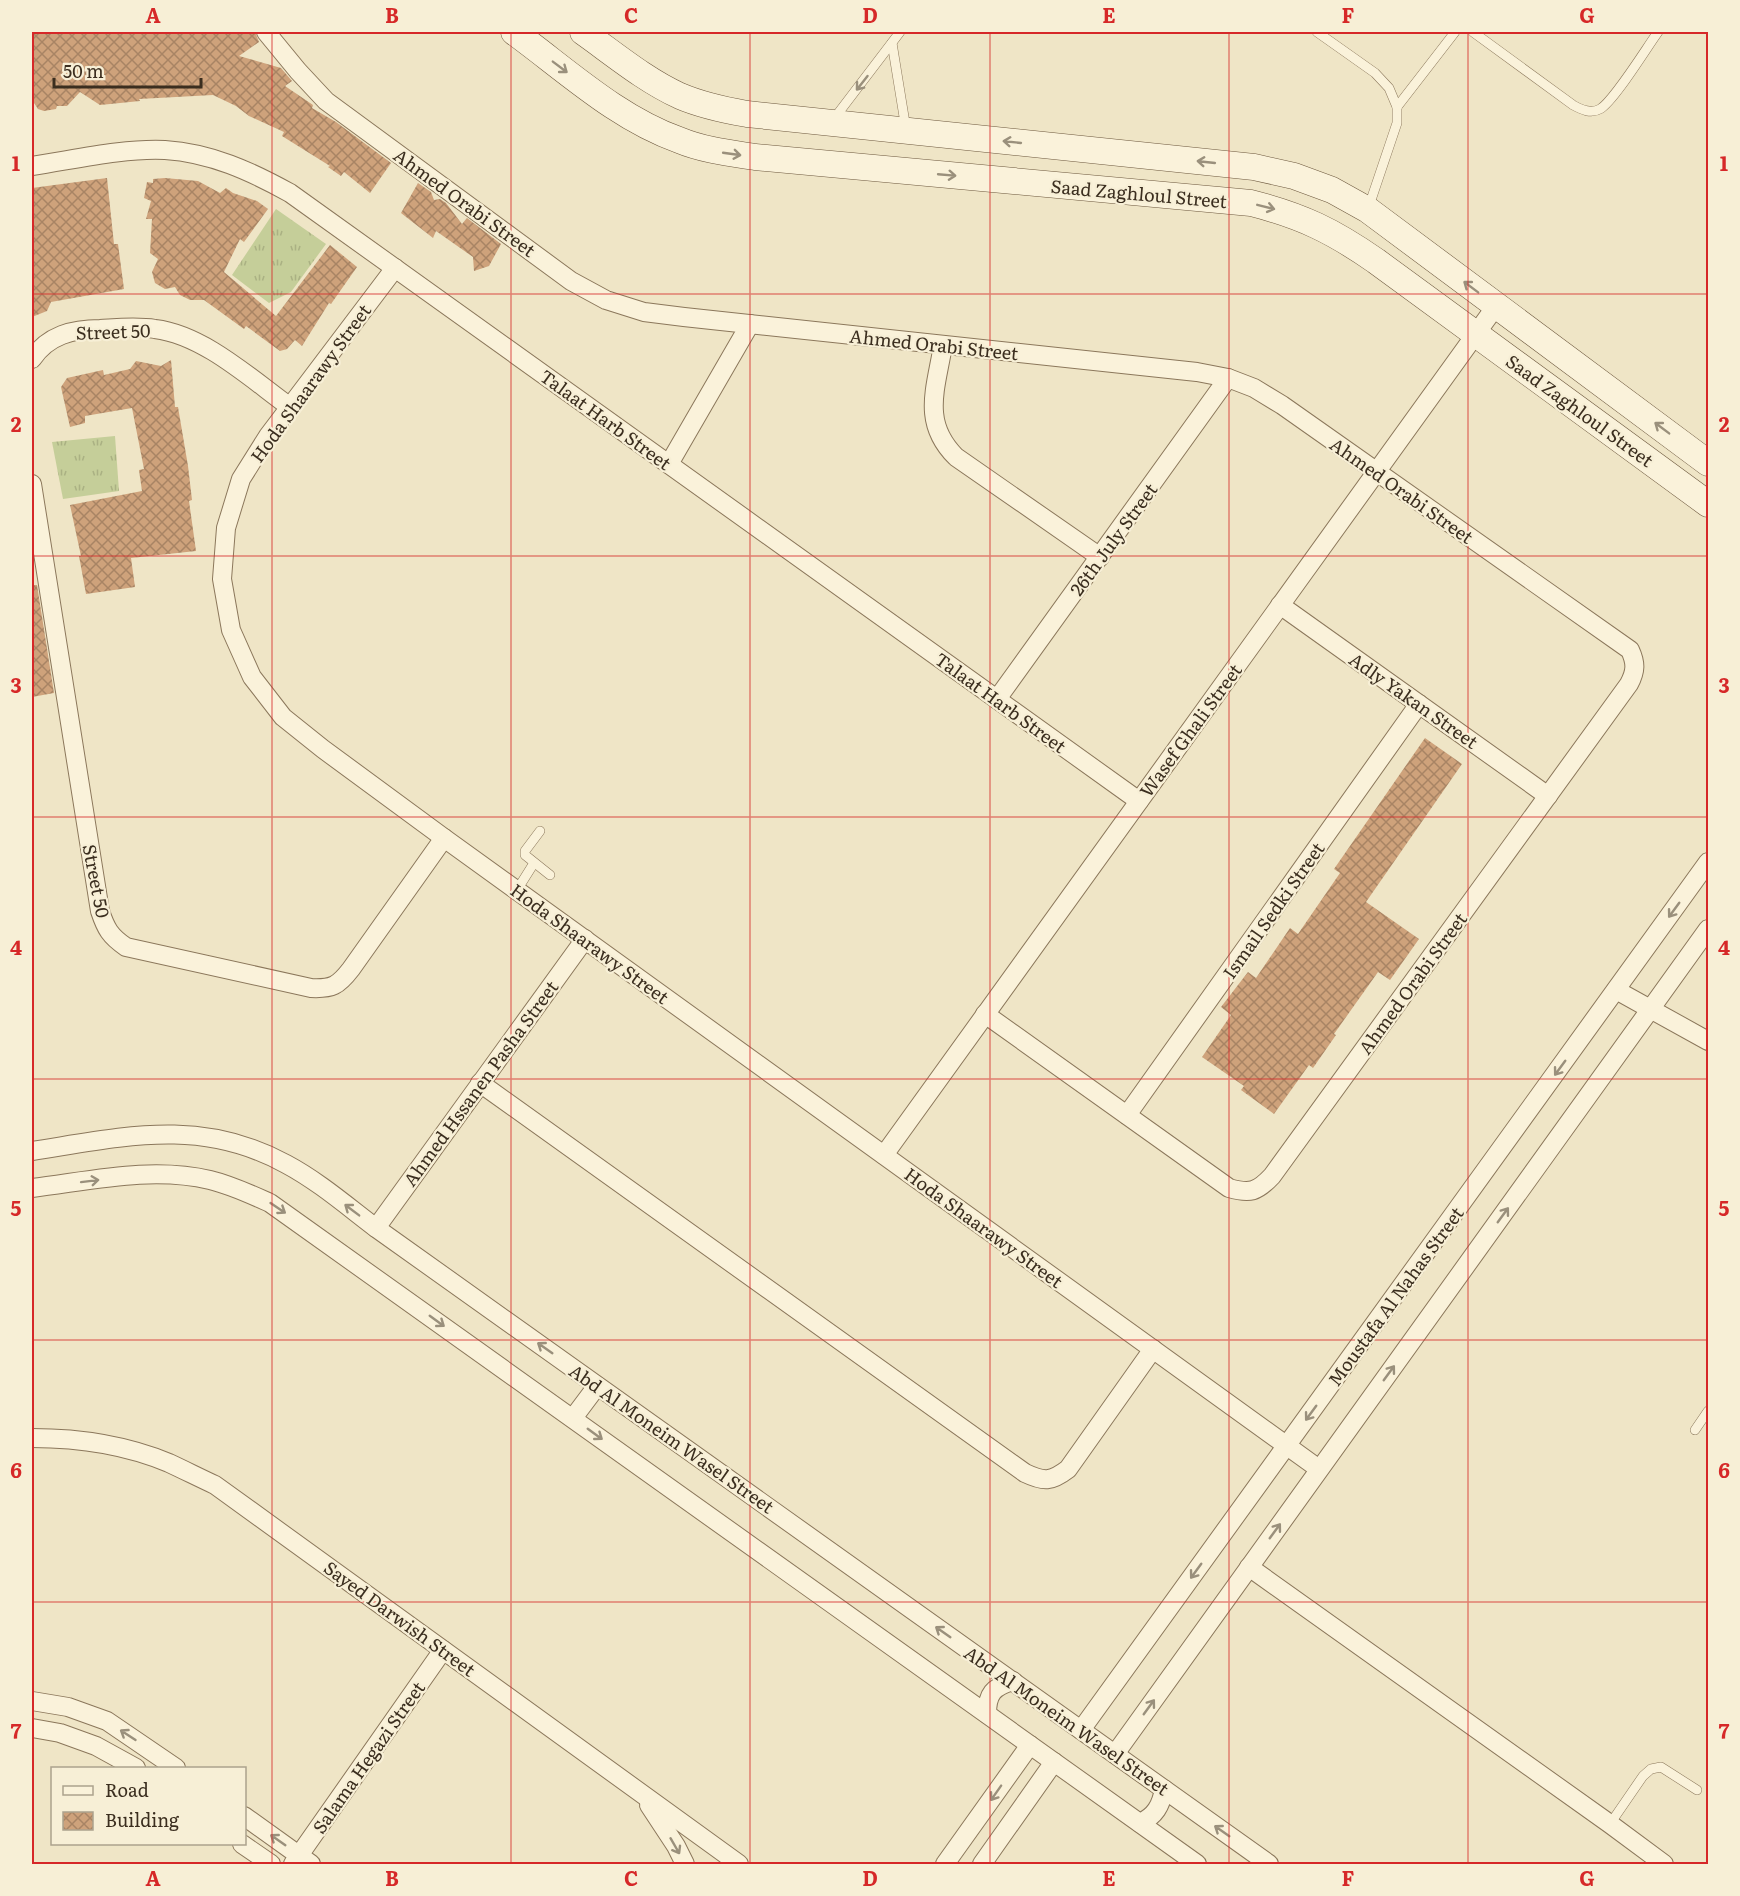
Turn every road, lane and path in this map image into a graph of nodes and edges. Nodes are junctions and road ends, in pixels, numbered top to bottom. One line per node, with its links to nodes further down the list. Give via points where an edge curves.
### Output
1 (266, 32): 19 (street, Ahmed Orabi Street, via 326,101 571,281 606,300 644,312)
2 (514, 32): 13 (street, Saad Zaghloul Street, one-way to 13, via 610,104 679,141 717,151)
3 (583, 32): 11 (street, Saad Zaghloul Street, via 680,96 747,114)
4 (900, 32): 9 (lane)
5 (1317, 32): 10 (lane, via 1375,73 1389,88)
6 (1455, 32): 10 (lane)
7 (1473, 32): 8 (lane, via 1586,112 1599,110 1610,100)
8 (1658, 32)
9 (892, 43): 11 (lane, one-way to 11); 12 (lane)
10 (1397, 107): 16 (lane, via 1397,123)
11 (831, 123): 12 (street, Saad Zaghloul Street); 13 (street, via 822,135)
12 (906, 131): 15 (street, via 909,151); 16 (street, Saad Zaghloul Street, one-way to 12, via 1323,186 1254,167)
13 (820, 163): 15 (street, Saad Zaghloul Street)
14 (32, 166): 17 (street, Talaat Harb Street, via 164,150 209,157 251,172 290,193)
15 (903, 171): 20 (street, Saad Zaghloul Street, one-way to 20, via 1251,203 1285,212 1348,241)
16 (1368, 210): 18 (street, Saad Zaghloul Street, one-way to 16)
17 (395, 268): 24 (street, Hoda Shaarawy Street); 26 (street, Talaat Harb Street)
18 (1496, 306): 20 (street, Wasef Ghali Street); 25 (street, Saad Zaghloul Street, one-way to 18)
19 (750, 324): 21 (street, Ahmed Orabi Street); 26 (street)
20 (1476, 334): 27 (street, Wasef Ghali Street); 29 (street, Saad Zaghloul Street)
21 (943, 345): 23 (street, Ahmed Orabi Street); 30 (street, via 933,418 945,446)
22 (32, 359): 24 (street, Street 50, via 57,336 81,329 156,329 197,342 216,353)
23 (1228, 378): 27 (street, Ahmed Orabi Street, via 1282,405); 30 (street, 26th July Street)
24 (290, 407): 37 (street, Hoda Shaarawy Street, via 241,479 226,528 222,579 231,630 252,677 282,717)
25 (1708, 463)
26 (669, 464): 32 (street, Talaat Harb Street)
27 (1376, 472): 31 (street, Wasef Ghali Street); 34 (street, Ahmed Orabi Street, via 1630,650 1635,673)
28 (32, 484): 37 (street, Street 50, via 100,911 113,938 126,947 327,989 341,982)
29 (1708, 504)
30 (1100, 557): 32 (street, 26th July Street)
31 (1280, 605): 33 (street, Adly Yakan Street); 35 (street, Wasef Ghali Street)
32 (997, 699): 35 (street, Talaat Harb Street)
33 (1419, 704): 34 (street, Adly Yakan Street); 49 (street, Ismail Sedki Street)
34 (1548, 796): 49 (street, Ahmed Orabi Street, via 1261,1188 1244,1192 1228,1188)
35 (1139, 801): 46 (street, Wasef Ghali Street)
36 (540, 831): 39 (lane, via 524,853)
37 (444, 838): 41 (street, Hoda Shaarawy Street)
38 (1708, 862): 44 (street, Moustafa Al Nahas Street, one-way to 44)
39 (534, 863): 40 (lane); 41 (lane)
40 (550, 875)
41 (517, 890): 43 (street, Hoda Shaarawy Street)
42 (1708, 929): 45 (street)
43 (585, 939): 48 (street, Ahmed Hssanen Pasha Street); 51 (street, Hoda Shaarawy Street)
44 (1616, 990): 45 (street); 60 (street, Moustafa Al Nahas Street, one-way to 60)
45 (1650, 1010): 47 (street); 61 (street, one-way to 45)
46 (985, 1014): 49 (street, Ahmed Orabi Street); 51 (street, Wasef Ghali Street)
47 (1708, 1041)
48 (480, 1083): 53 (street, Ahmed Hssanen Pasha Street); 54 (street, via 1039,1480 1055,1478 1068,1469)
49 (1127, 1115)
50 (32, 1151): 53 (street, Abd Al Moneim Wasel Street, one-way to 50, via 286,1164 217,1138 180,1133 133,1135)
51 (884, 1155): 54 (street, Hoda Shaarawy Street)
52 (32, 1188): 57 (street, one-way to 57, via 142,1174 209,1180 240,1189 297,1221)
53 (376, 1228): 55 (street, Abd Al Moneim Wasel Street, one-way to 53)
54 (1153, 1349): 60 (street, Hoda Shaarawy Street)
55 (597, 1386): 57 (street); 64 (street, Abd Al Moneim Wasel Street, one-way to 55)
56 (1708, 1411): 58 (lane)
57 (573, 1418): 66 (street, one-way to 66)
58 (1695, 1430)
59 (32, 1438): 63 (street, Sayed Darwish Street, via 63,1438 116,1447 167,1463 215,1485)
60 (1287, 1446): 61 (street, Hoda Shaarawy Street); 68 (street, Moustafa Al Nahas Street, one-way to 68)
61 (1319, 1469): 62 (street, one-way to 61)
62 (1249, 1567): 70 (street, one-way to 62); 79 (street)
63 (443, 1650): 76 (street, Sayed Darwish Street); 81 (street, Salama Hegazi Street)
64 (1012, 1682): 66 (street, via 1001,1684 992,1692); 68 (street, Abd Al Moneim Wasel Street)
65 (32, 1701): 73 (street, one-way to 65, via 107,1721 68,1707)
66 (987, 1714): 69 (street)
67 (32, 1728): 72 (street, via 96,1746)
68 (1081, 1730): 70 (street, Abd Al Moneim Wasel Street)
69 (1030, 1745): 71 (street); 85 (street, one-way to 85)
70 (1114, 1754): 74 (street, Abd Al Moneim Wasel Street)
71 (1054, 1762): 78 (street); 86 (street)
72 (134, 1767)
73 (175, 1767)
74 (1164, 1789): 78 (street, via 1157,1810); 88 (street, Abd Al Moneim Wasel Street, one-way to 74)
75 (1697, 1790): 79 (lane, via 1661,1767 1651,1769)
76 (641, 1794): 83 (street, one-way to 83); 84 (street, Sayed Darwish Street)
77 (246, 1818): 81 (street, one-way to 77)
78 (1140, 1823): 87 (street)
79 (1610, 1824): 89 (street)
80 (243, 1845): 82 (street)
81 (301, 1861)
82 (271, 1864)
83 (685, 1864)
84 (739, 1864)
85 (945, 1864)
86 (982, 1864)
87 (1197, 1864)
88 (1269, 1864)
89 (1664, 1864)

